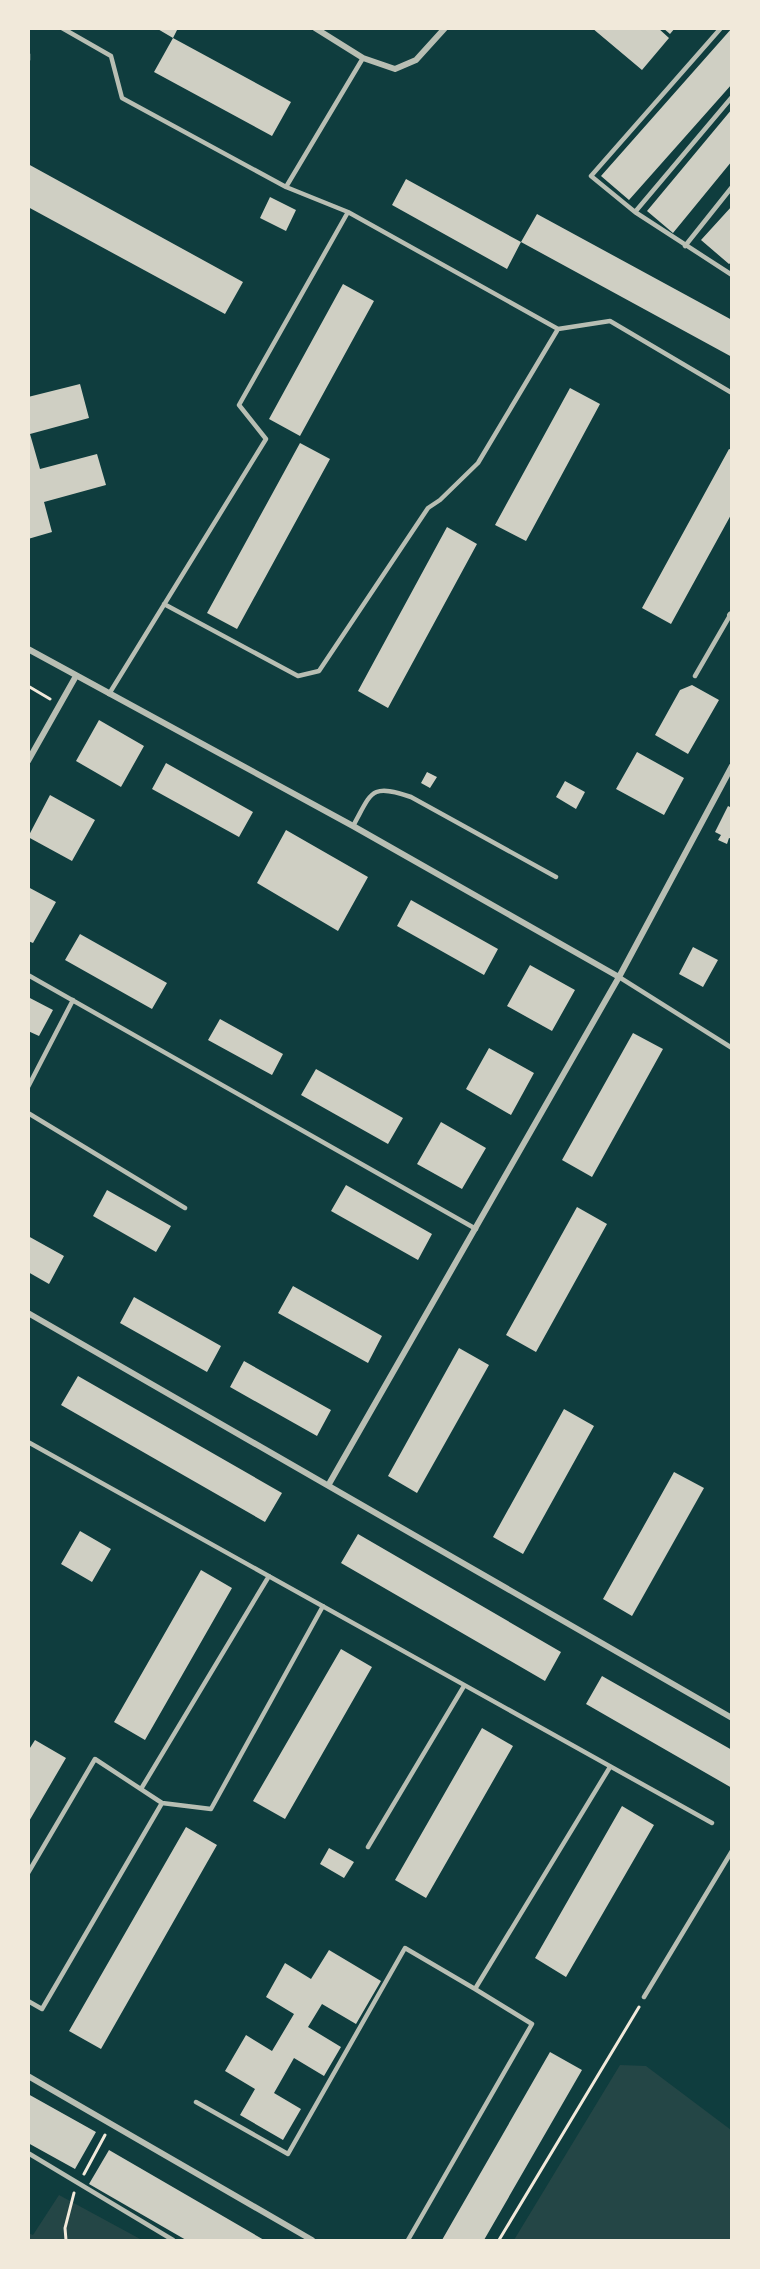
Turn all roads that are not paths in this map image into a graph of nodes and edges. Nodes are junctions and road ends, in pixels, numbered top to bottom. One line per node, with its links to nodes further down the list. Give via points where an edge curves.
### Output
1 (62, 28): 9 (lane, via 111,56 122,98)
2 (315, 28): 6 (street)
3 (445, 28): 6 (street, via 416,60 395,69)
4 (721, 28): 12 (lane, via 591,176)
5 (28, 54): 7 (lane)
6 (363, 58): 9 (lane)
7 (28, 60)
8 (732, 97): 12 (lane)
9 (286, 187): 11 (lane)
10 (732, 187): 13 (lane)
11 (348, 212): 15 (lane); 17 (lane, via 239,405 266,439)
12 (635, 212): 13 (lane)
13 (685, 246): 14 (lane)
14 (732, 275)
15 (558, 328): 16 (lane, via 610,321); 17 (lane, via 478,463 428,508 319,671 298,676)
16 (732, 393)
17 (165, 604): 22 (lane)
18 (731, 614): 21 (lane)
19 (28, 649): 20 (street)
20 (76, 676): 22 (street); 23 (street)
21 (695, 676)
22 (109, 694): 25 (street)
23 (28, 761)
24 (732, 766): 28 (street)
25 (352, 826): 26 (lane, via 368,798 385,789 411,797); 28 (street)
26 (556, 878)
27 (28, 975): 29 (lane)
28 (619, 977): 30 (lane); 34 (street)
29 (73, 1000): 31 (lane); 34 (lane)
30 (732, 1048)
31 (28, 1087)
32 (28, 1113): 33 (lane)
33 (185, 1208)
34 (476, 1229): 37 (street)
35 (28, 1313): 37 (street)
36 (28, 1442): 38 (lane)
37 (329, 1484): 41 (street)
38 (269, 1576): 39 (lane); 43 (lane)
39 (323, 1606): 40 (lane); 44 (lane, via 211,1809)
40 (464, 1686): 42 (lane); 46 (lane)
41 (732, 1718)
42 (610, 1767): 45 (lane); 49 (lane)
43 (141, 1789): 44 (lane); 48 (lane, via 95,1759)
44 (162, 1803): 51 (lane, via 42,2009)
45 (712, 1823)
46 (368, 1847)
47 (732, 1851): 50 (lane)
48 (28, 1873)
49 (475, 1989): 53 (lane, via 405,1948 288,2154); 57 (lane, via 532,2024)
50 (644, 1997)
51 (28, 2001)
52 (28, 2076): 56 (street)
53 (196, 2102)
54 (28, 2153): 55 (lane)
55 (173, 2241)
56 (312, 2241)
57 (408, 2241)

